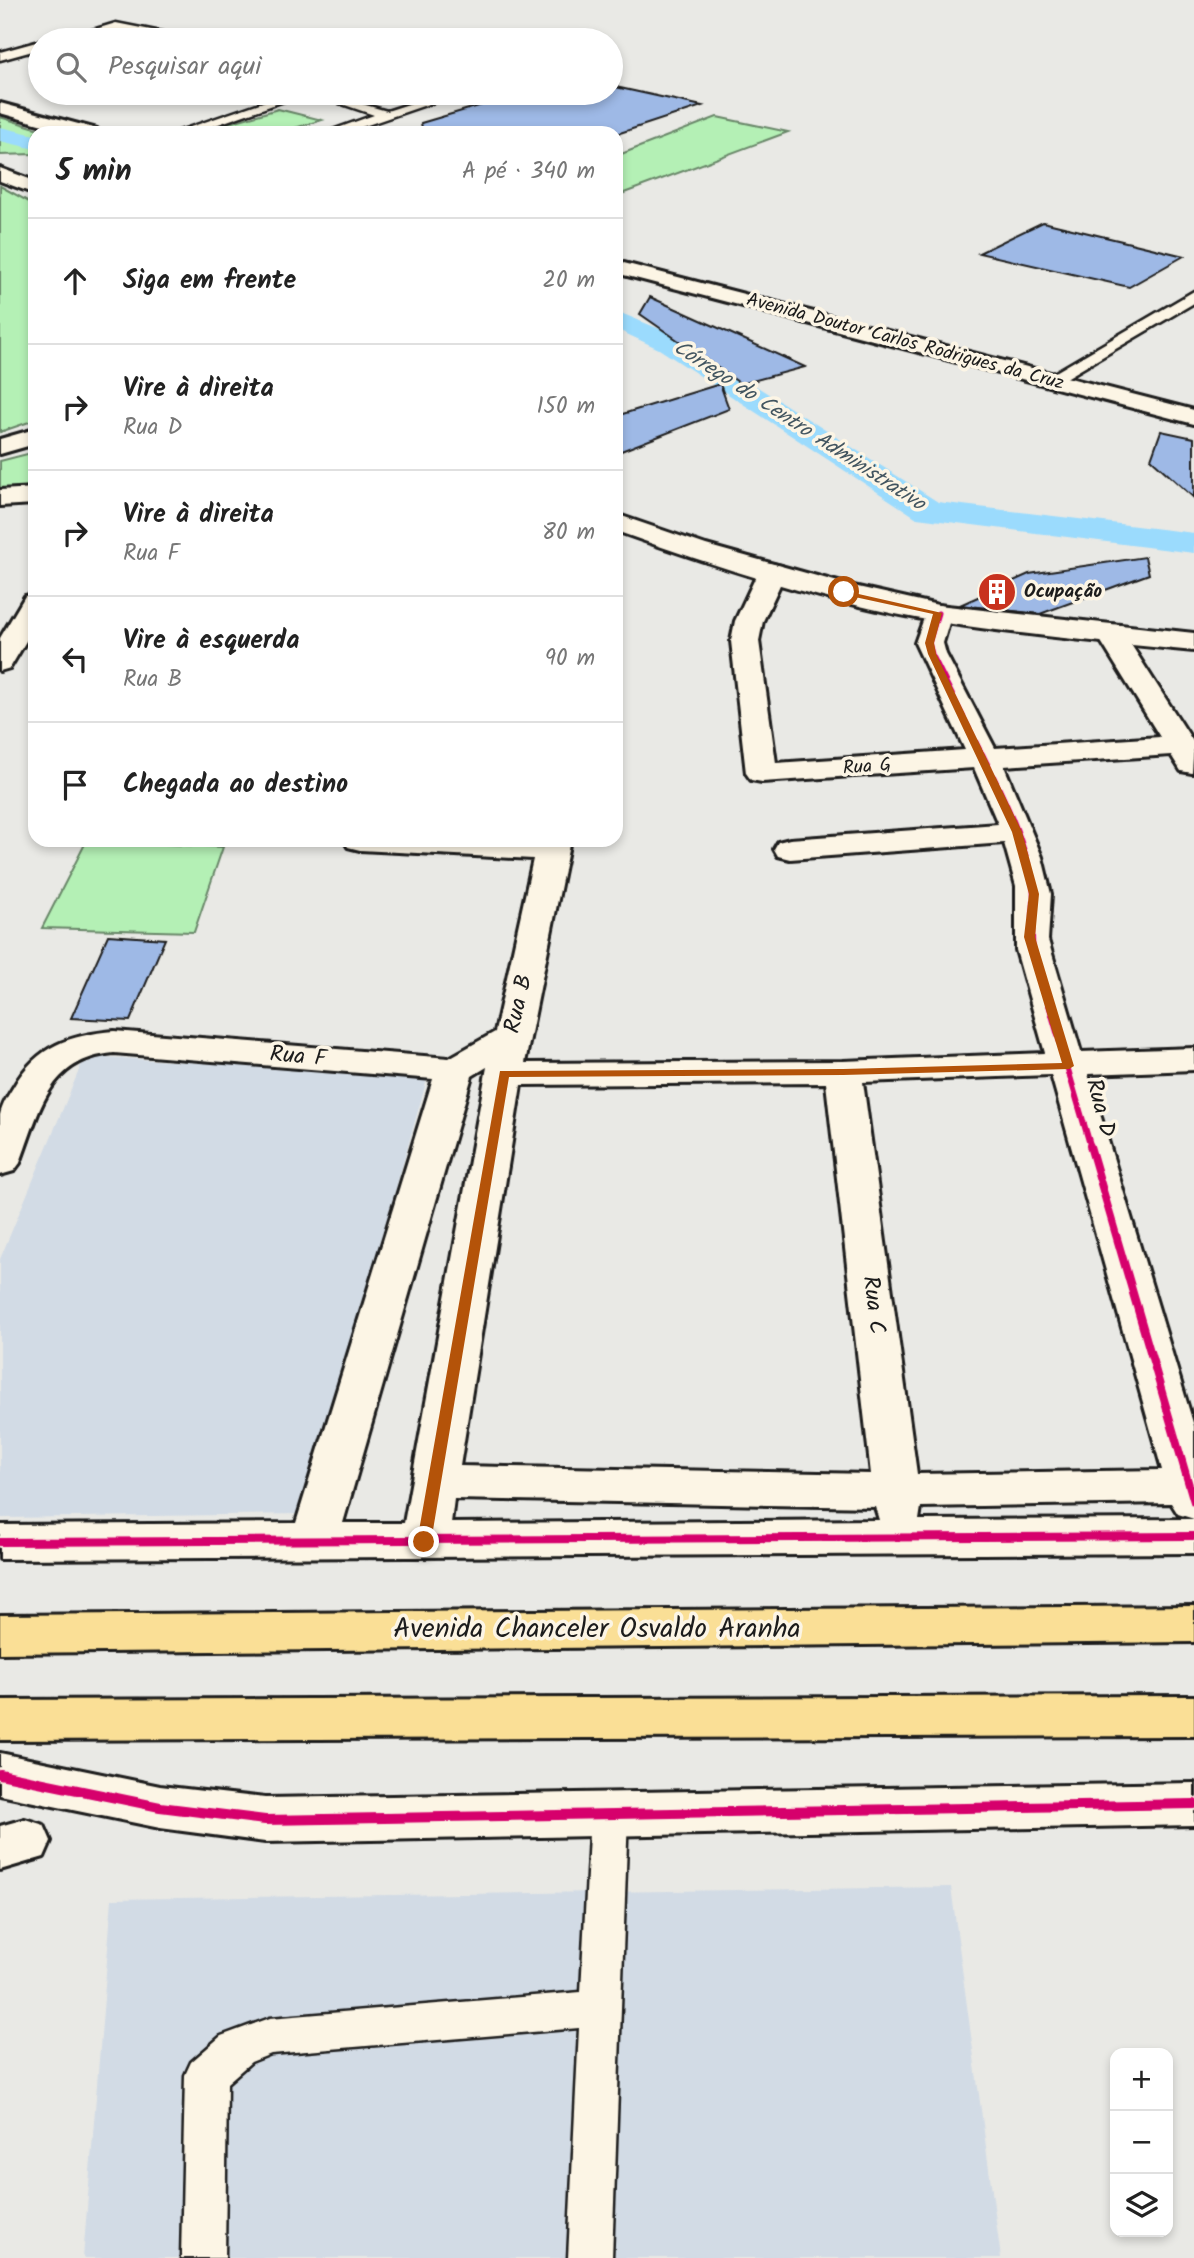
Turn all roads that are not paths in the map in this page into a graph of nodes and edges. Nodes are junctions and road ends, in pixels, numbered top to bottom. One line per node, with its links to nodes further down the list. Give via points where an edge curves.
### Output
1 (28, 48): 2 (lane)
2 (0, 56)
3 (265, 105): 10 (lane)
4 (353, 105): 7 (lane)
5 (419, 105): 7 (lane)
6 (0, 108): 9 (street)
7 (389, 115): 8 (lane)
8 (358, 125): 11 (lane); 12 (lane)
9 (66, 126)
10 (201, 126)
11 (355, 126)
12 (363, 126)
13 (0, 174): 14 (street)
14 (28, 185)
15 (623, 269): 17 (street, Avenida Doutor Carlos Rodrigues da Cruz)
16 (1194, 296): 17 (lane)
17 (1050, 380): 18 (street, Avenida Doutor Carlos Rodrigues da Cruz)
18 (1194, 417)
19 (28, 438): 20 (street)
20 (0, 447)
21 (28, 496): 22 (street)
22 (0, 498)
23 (623, 525): 25 (street)
24 (623, 532): 25 (street)
25 (651, 536): 26 (street)
26 (772, 572): 27 (street); 33 (street, Rua G, via 749,621 745,641 761,772)
27 (937, 613): 29 (street); 33 (street, Rua D, via 929,643 932,654)
28 (28, 614): 31 (street)
29 (1111, 635): 30 (street); 32 (street)
30 (1194, 642)
31 (0, 662)
32 (1187, 756): 33 (street, Rua G)
33 (983, 758): 34 (street, Rua D)
34 (1017, 832): 36 (street); 39 (street, Rua D, via 1034,894 1030,937)
35 (554, 847): 37 (street, Rua B)
36 (790, 849)
37 (508, 1056): 40 (street); 41 (street); 43 (street, Rua B)
38 (1194, 1059): 39 (street)
39 (1069, 1066): 41 (street); 45 (street, Rua D)
40 (455, 1070): 42 (street, Rua F, via 114,1042 78,1045 44,1067 34,1082); 48 (street)
41 (843, 1072): 44 (street, Rua C)
42 (0, 1163)
43 (436, 1482): 44 (street); 50 (street, Rua B)
44 (897, 1491): 45 (street); 47 (street, Rua C)
45 (1193, 1491)
46 (1194, 1536): 47 (street)
47 (901, 1537): 50 (street)
48 (315, 1539): 49 (street); 50 (street)
49 (0, 1542)
50 (424, 1542)
51 (1194, 1625): 52 (main road, Avenida Chanceler Osvaldo Aranha)
52 (0, 1634)
53 (1194, 1716): 54 (main road)
54 (0, 1720)
55 (0, 1774): 57 (street, via 160,1807 265,1819)
56 (1194, 1804): 57 (street)
57 (609, 1814): 58 (lane)
58 (600, 2008): 59 (lane, via 270,2036 236,2049 206,2075); 60 (lane)
59 (203, 2258)
60 (590, 2258)

